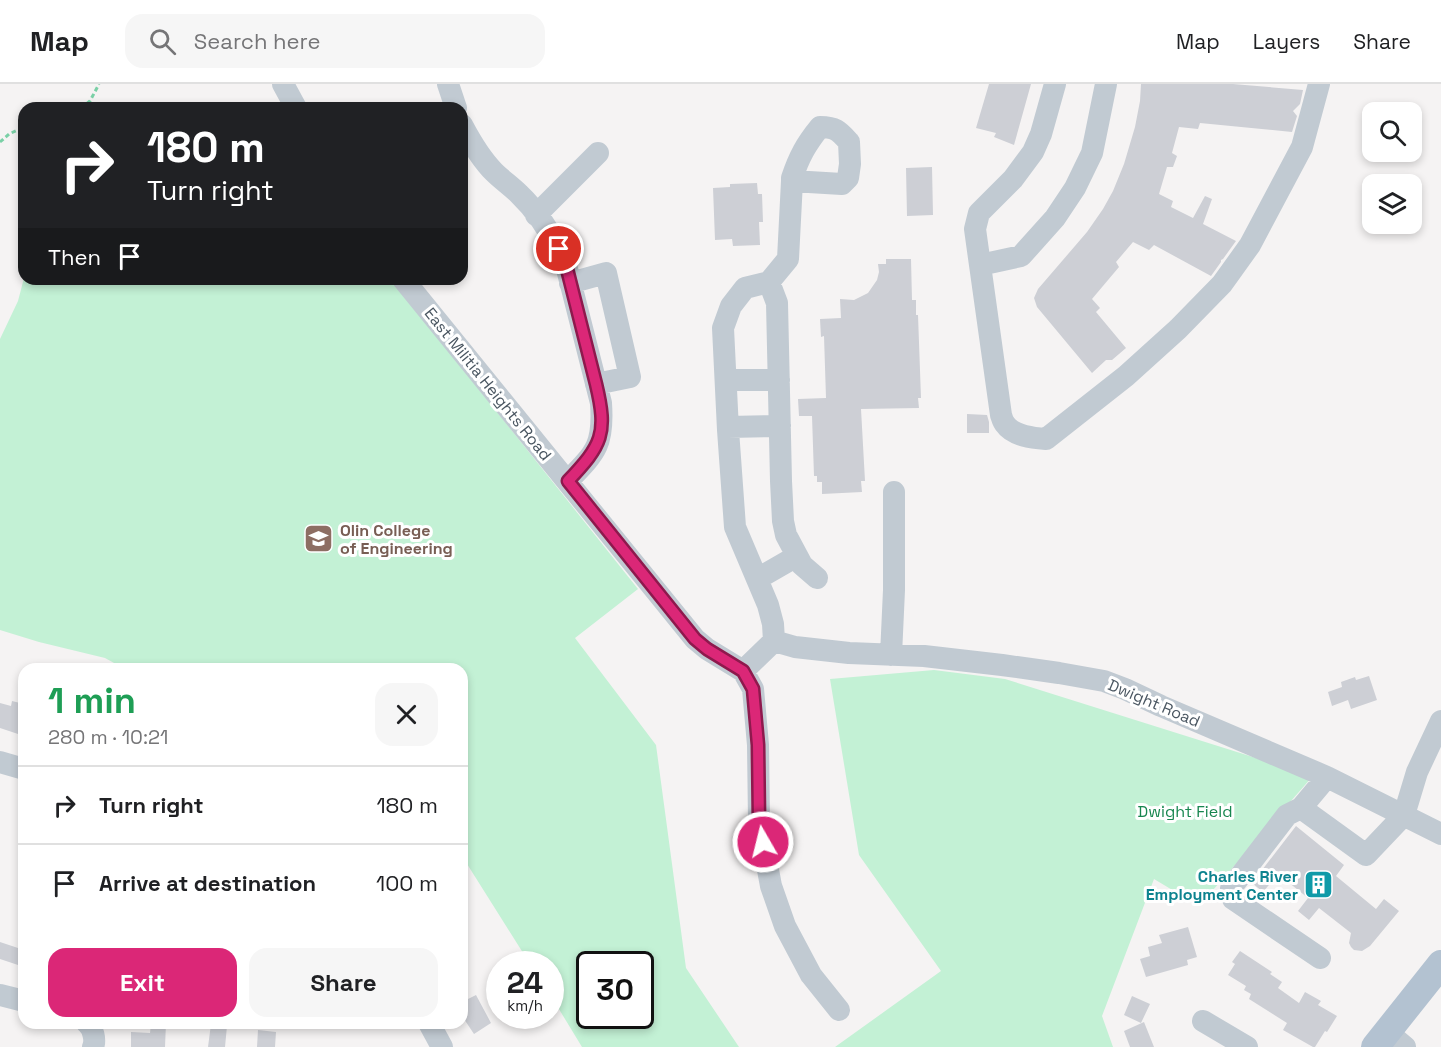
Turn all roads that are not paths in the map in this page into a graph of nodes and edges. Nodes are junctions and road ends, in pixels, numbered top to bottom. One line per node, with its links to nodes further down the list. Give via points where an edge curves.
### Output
1 (283, 84): 6 (street)
2 (448, 84): 7 (street)
3 (1055, 84): 12 (street, via 1033,152 979,213 975,229)
4 (1106, 84): 12 (street, via 1092,153 1055,218 1021,256)
5 (1319, 84): 12 (street, via 1302,147 1250,245 1222,284 1126,376 1046,439 1031,438 1005,426)
6 (293, 102)
7 (454, 102)
8 (468, 135): 11 (street, via 494,172 521,195)
9 (598, 153): 11 (street)
10 (792, 181): 13 (street, via 788,259)
11 (536, 215): 14 (street, via 559,249)
12 (980, 265)
13 (769, 282): 16 (street, via 745,288 730,306 723,328); 17 (street, via 777,303)
14 (570, 283): 18 (street); 18 (street, via 606,273 630,377)
15 (408, 285): 21 (street, East Militia Heights Road)
16 (726, 380): 17 (street); 20 (street)
17 (779, 380): 19 (street)
18 (596, 384): 21 (street, via 601,403 601,435 587,461)
19 (780, 426): 20 (street); 23 (street, via 783,521)
20 (728, 427): 25 (street, via 735,527)
21 (568, 481): 28 (street, East Militia Heights Road, via 695,639)
22 (894, 492): 27 (street)
23 (797, 556): 24 (street); 25 (street)
24 (817, 578)
25 (757, 579): 26 (street, via 768,605)
26 (774, 641): 27 (street, Dwight Road, via 795,647); 28 (street)
27 (891, 654): 32 (street, Dwight Road, via 1002,665 1104,681)
28 (743, 671): 40 (street, via 753,689 759,821 771,886 785,926 811,975)
29 (1441, 721): 34 (street, via 1417,772)
30 (0, 762): 31 (street)
31 (18, 767)
32 (1327, 777): 33 (street); 34 (street, Dwight Road)
33 (1301, 808): 34 (street, via 1366,855); 36 (street, via 1287,815 1231,888 1233,899)
34 (1404, 815): 35 (street, Dwight Road)
35 (1441, 834)
36 (1320, 957)
37 (1441, 964): 44 (main road)
38 (0, 995): 39 (street)
39 (18, 1000)
40 (839, 1010)
41 (1203, 1021): 47 (street)
42 (92, 1029): 45 (street)
43 (432, 1029): 46 (street)
44 (1389, 1042)
45 (93, 1047)
46 (442, 1047)
47 (1247, 1047)

